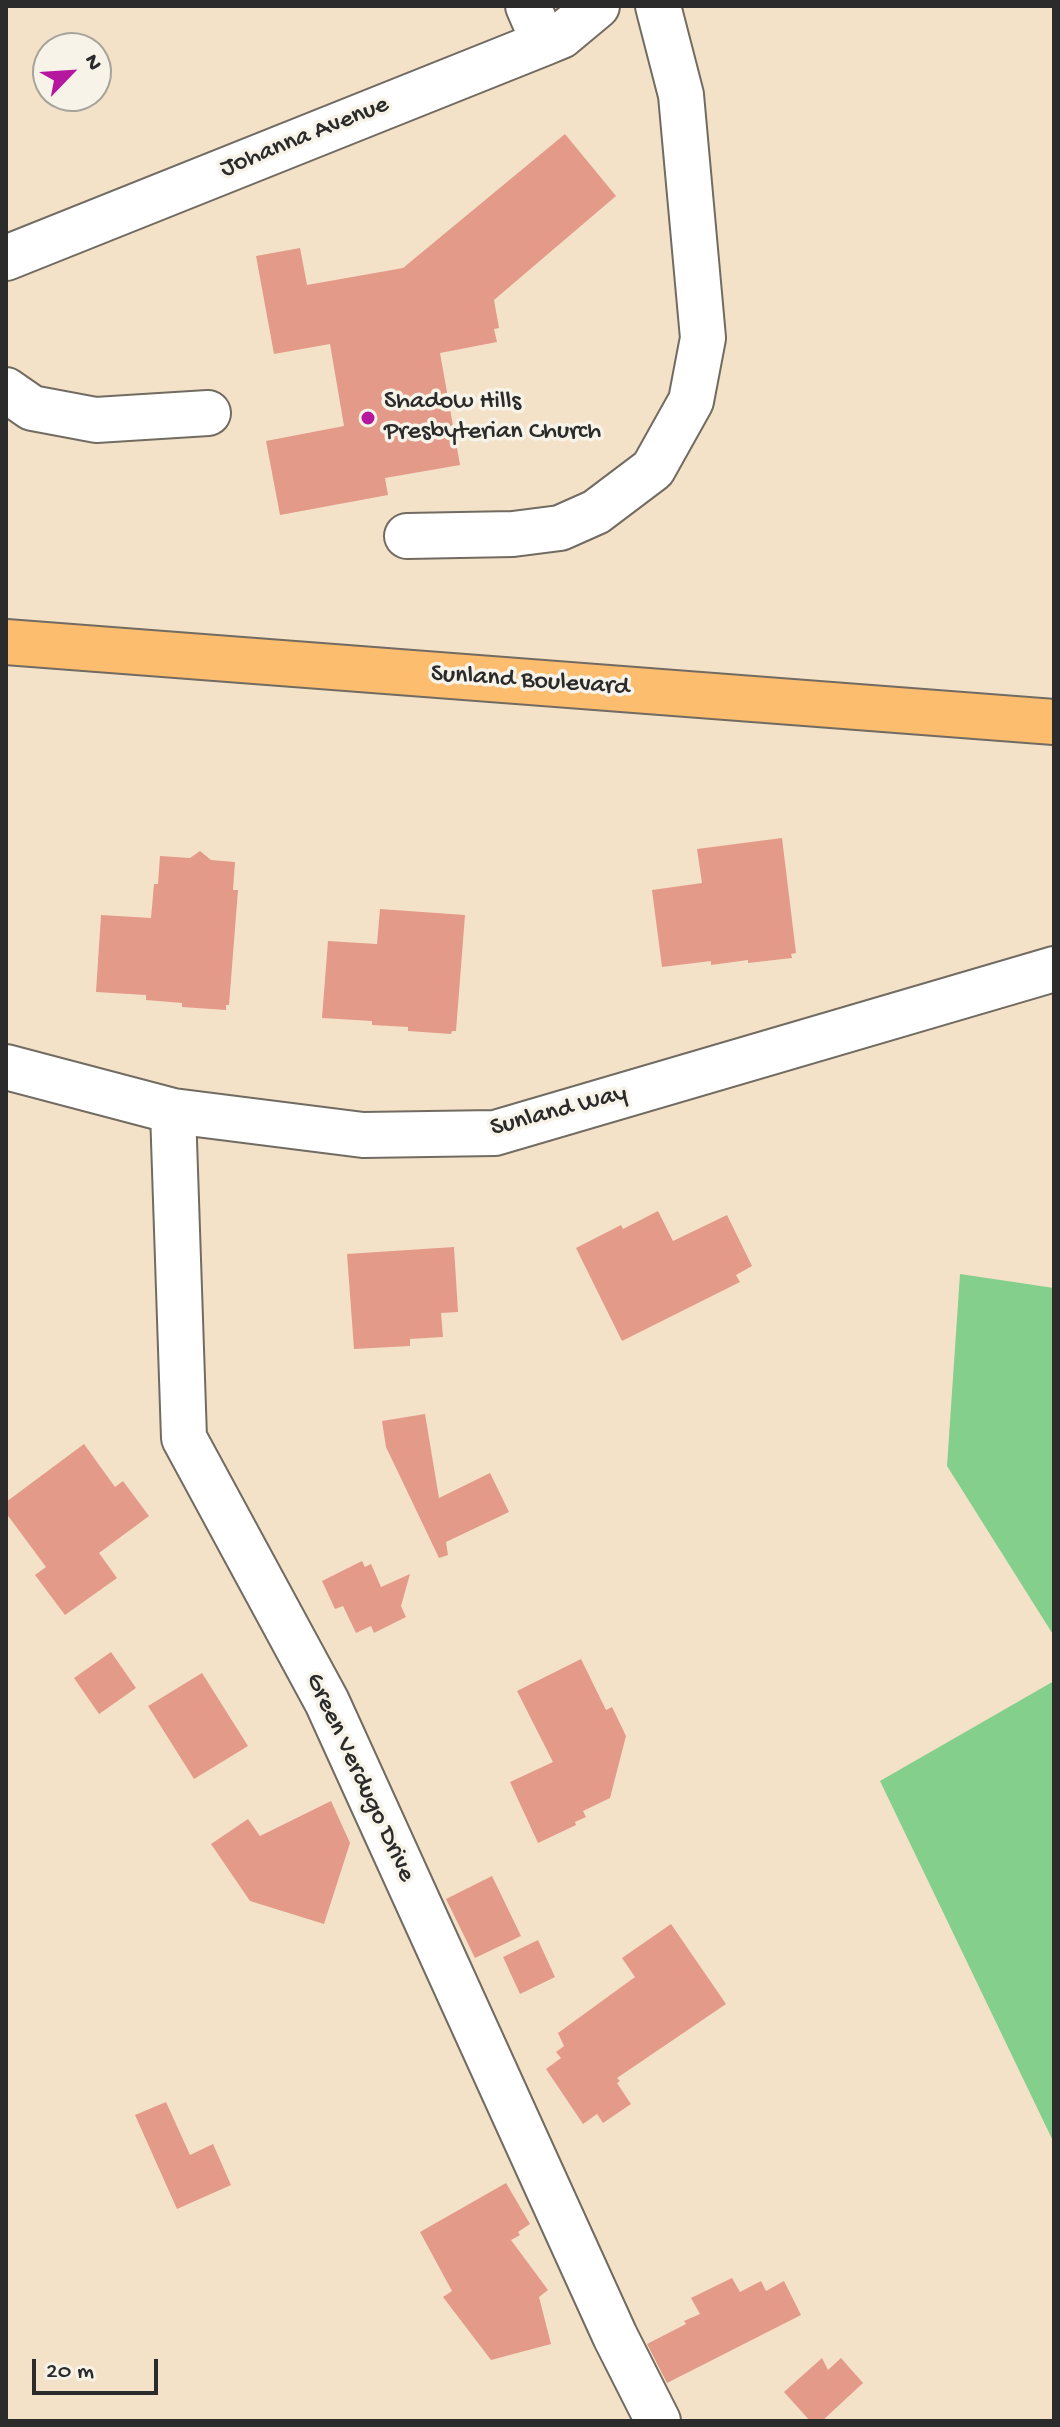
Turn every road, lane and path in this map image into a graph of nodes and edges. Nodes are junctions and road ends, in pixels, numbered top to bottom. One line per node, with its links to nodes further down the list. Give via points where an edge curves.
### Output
1 (658, 6): 7 (street, via 681,95 703,338 691,401 653,469 596,512 560,528 513,534)
2 (595, 7): 3 (street, Johanna Avenue, via 561,36)
3 (536, 24): 4 (street, Johanna Avenue)
4 (6, 258)
5 (6, 390): 6 (street, via 32,408 96,420)
6 (208, 413)
7 (407, 536)
8 (6, 642): 9 (main road, Sunland Boulevard)
9 (1054, 722)
10 (1054, 969): 12 (street, Sunland Way, via 495,1133 363,1135)
11 (6, 1067): 12 (street, Sunland Way)
12 (173, 1111): 13 (street, Green Verdugo Drive, via 184,1438 327,1702)
13 (658, 2421)

